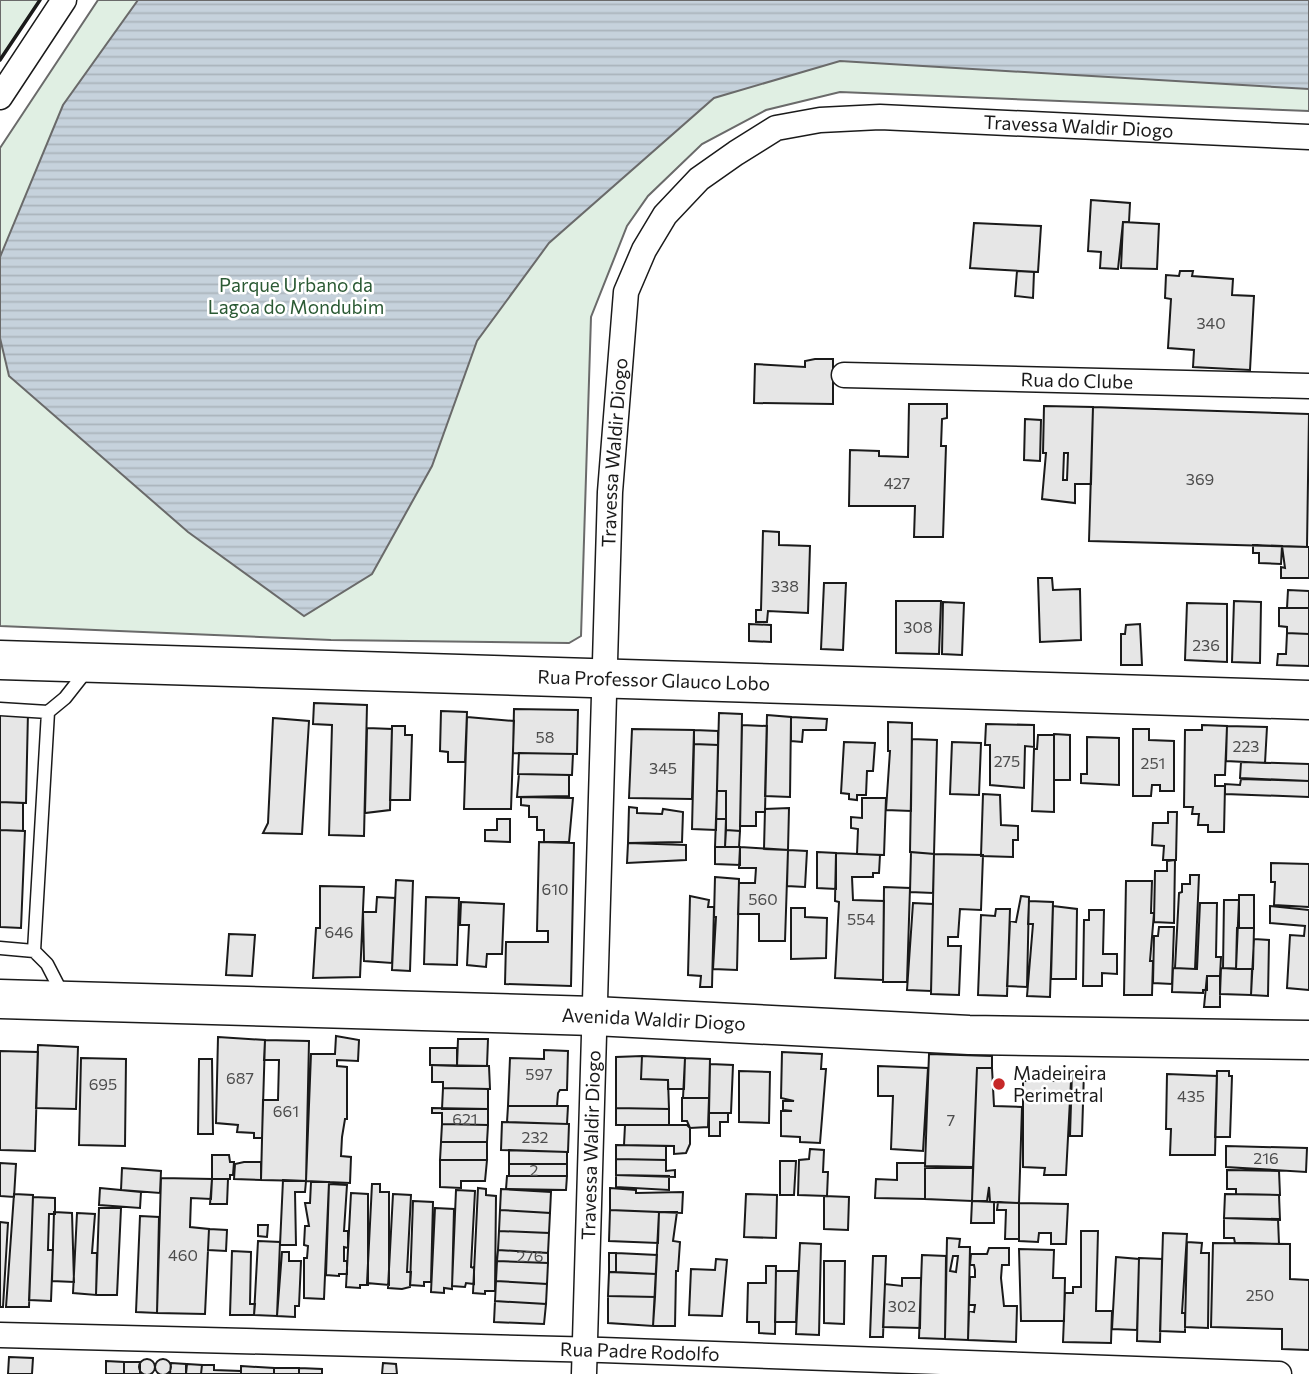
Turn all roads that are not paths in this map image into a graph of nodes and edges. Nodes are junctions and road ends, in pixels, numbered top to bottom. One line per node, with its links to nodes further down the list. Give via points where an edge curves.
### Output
1 (64, 0): 2 (street)
2 (0, 97)
3 (1309, 137): 8 (street, Travessa Waldir Diogo, via 880,117 820,120 776,128 699,179 665,215 626,292 610,492)
4 (844, 375): 5 (street, Rua do Clube)
5 (1309, 386)
6 (0, 660): 7 (main road, Rua Professor Glauco Lobo)
7 (92, 664): 8 (main road, Rua Professor Glauco Lobo); 11 (lane)
8 (604, 681): 9 (main road, Rua Professor Glauco Lobo); 16 (street, Travessa Waldir Diogo)
9 (1309, 700)
10 (0, 709): 11 (lane)
11 (48, 712): 13 (lane)
12 (0, 948): 13 (lane)
13 (34, 951): 15 (lane, via 47,964)
14 (0, 999): 15 (main road, Avenida Waldir Diogo)
15 (66, 1002): 16 (main road, Avenida Waldir Diogo)
16 (594, 1016): 17 (main road, Avenida Waldir Diogo, via 969,1035); 19 (street, Travessa Waldir Diogo)
17 (1309, 1040)
18 (0, 1335): 19 (street, Rua Padre Rodolfo)
19 (584, 1362): 20 (street, Rua Padre Rodolfo)
20 (1279, 1374)

